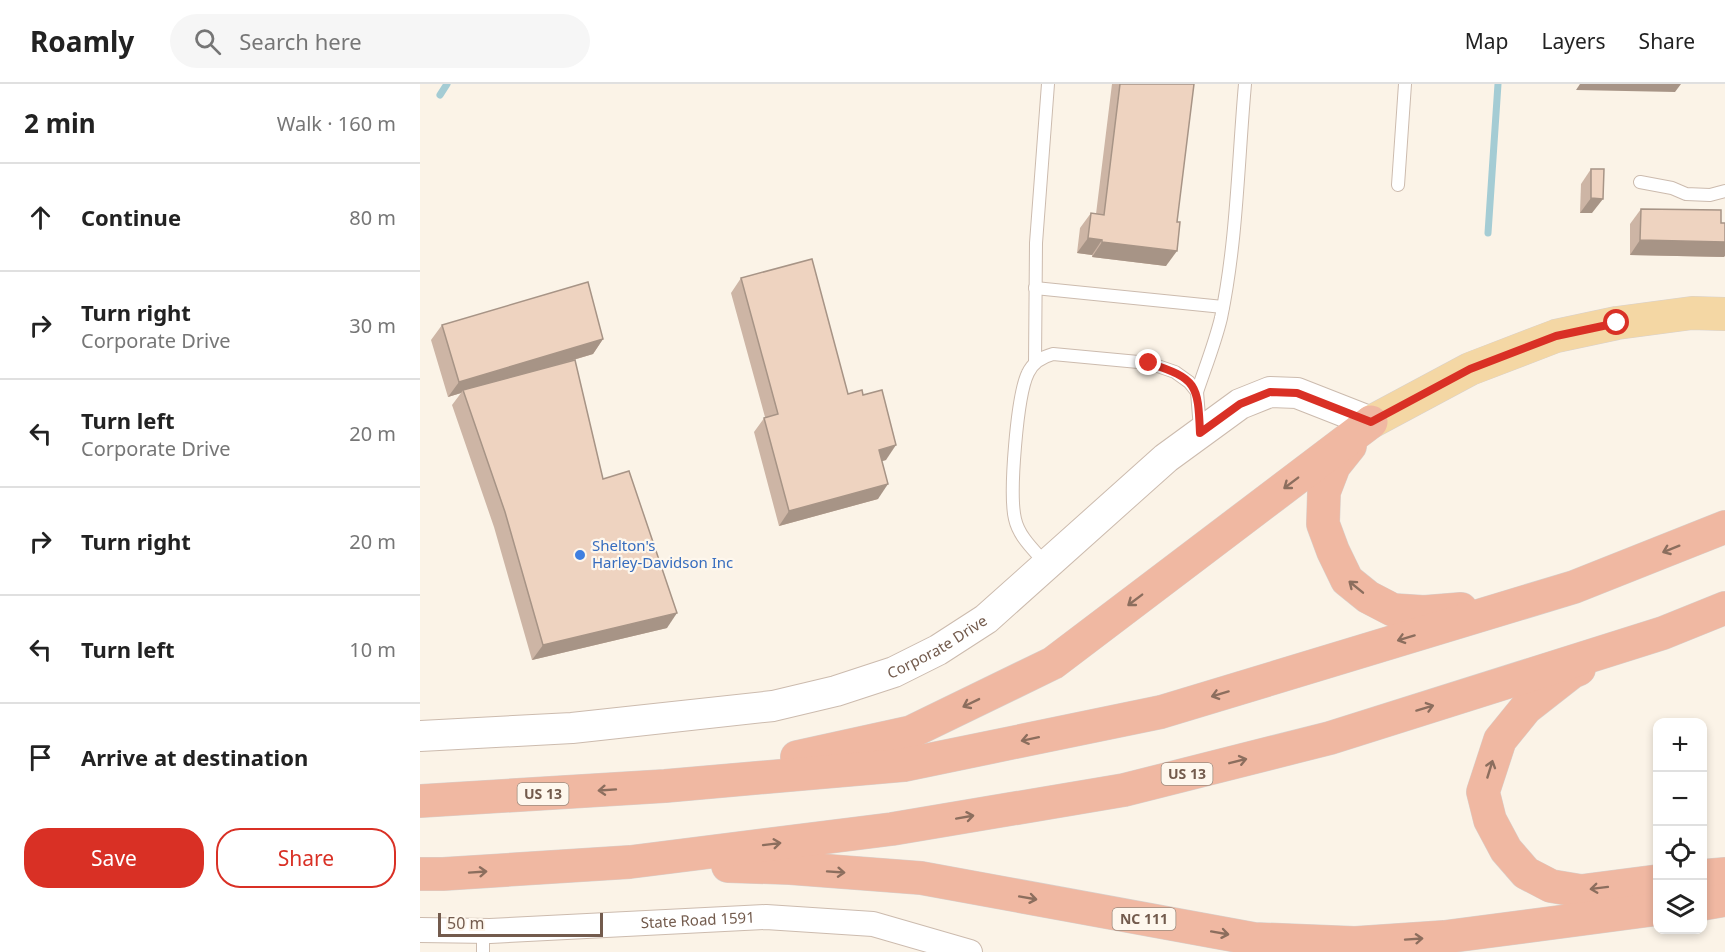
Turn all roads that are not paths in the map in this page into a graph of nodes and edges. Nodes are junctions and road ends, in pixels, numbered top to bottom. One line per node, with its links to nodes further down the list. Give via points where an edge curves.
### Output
1 (1048, 84): 7 (lane)
2 (1245, 84): 8 (lane, via 1238,183)
3 (1406, 84): 5 (lane)
4 (1640, 183): 6 (lane, via 1686,194)
5 (1398, 185)
6 (1725, 191)
7 (1035, 288): 8 (lane); 10 (lane)
8 (1222, 307): 11 (lane)
9 (1725, 314): 12 (main road, via 1692,313 1556,336 1470,369)
10 (1035, 363): 11 (lane, via 1053,354 1149,363 1175,372); 15 (lane, via 1023,387 1018,413 1013,503 1019,531)
11 (1197, 392): 13 (lane)
12 (1371, 422): 13 (street, Corporate Drive, via 1297,393 1270,392 1240,404); 16 (highway, one-way to 12, via 1461,609 1424,612 1393,610 1347,580 1323,524 1324,492 1334,466); 20 (highway, one-way to 20, via 1053,663 910,732)
13 (1200, 433): 15 (street, Corporate Drive, via 1166,458)
14 (1725, 527): 16 (highway, US 13, one-way to 16)
15 (1047, 565): 19 (street, Corporate Drive, via 986,619 938,650 894,672 836,691 773,706 572,728)
16 (1574, 587): 20 (highway, US 13, one-way to 20, via 1161,712 904,765)
17 (1725, 608): 18 (highway, US 13)
18 (1663, 633): 22 (highway, US 13, one-way to 18, via 892,829 1124,790 1330,738); 26 (highway, one-way to 18, via 1581,891 1551,886 1526,873 1506,850 1490,820 1483,792 1500,740 1526,708 1572,672)
19 (420, 736)
20 (665, 786): 21 (highway, US 13, one-way to 21)
21 (420, 801)
22 (630, 862): 23 (highway, US 13, one-way to 22); 29 (highway, NC 111, one-way to 29, via 921,878 1254,939 1355,943 1444,937)
23 (420, 874)
24 (1725, 874): 25 (highway)
25 (1707, 876)
26 (1653, 882)
27 (1725, 900): 28 (highway)
28 (1707, 903)
29 (1653, 910)
30 (420, 930): 31 (street, State Road 1591)
31 (483, 942): 32 (street, State Road 1591, via 766,917 873,924)
32 (970, 952)

